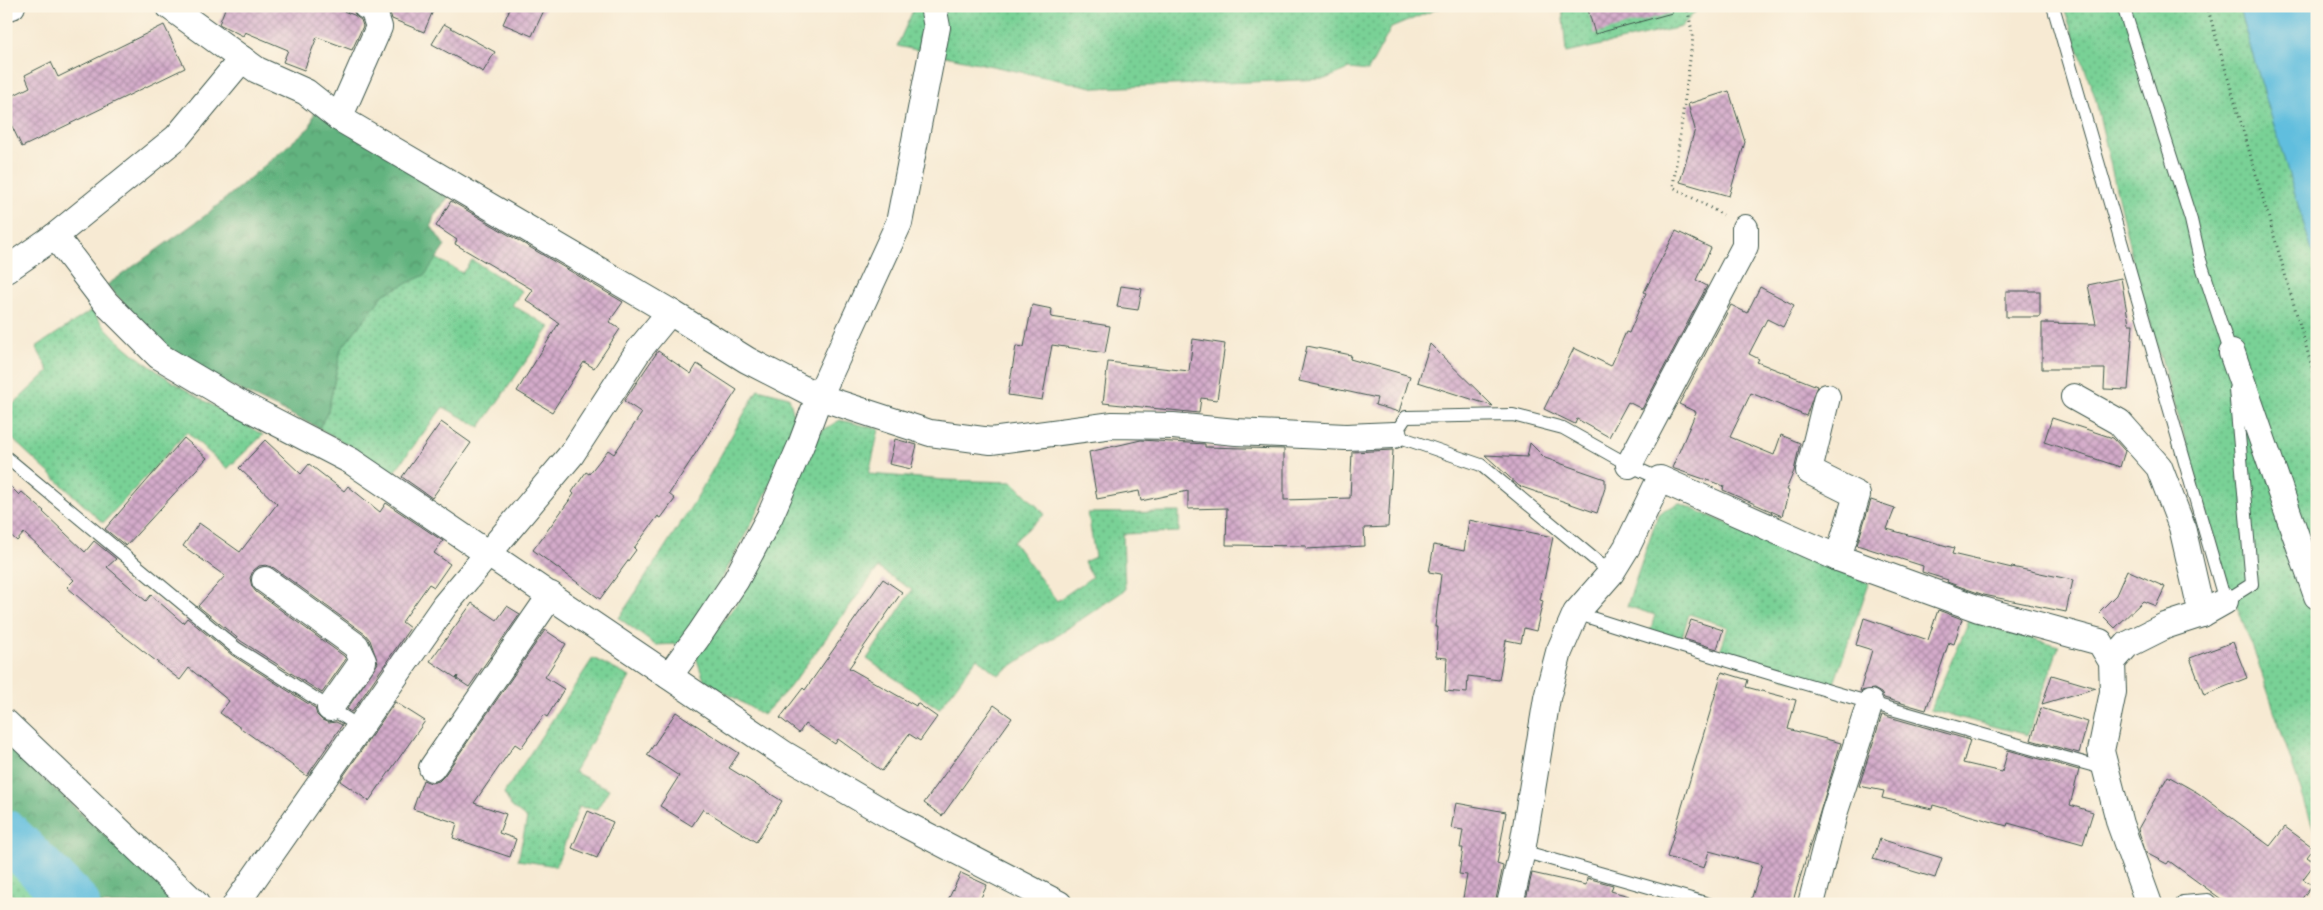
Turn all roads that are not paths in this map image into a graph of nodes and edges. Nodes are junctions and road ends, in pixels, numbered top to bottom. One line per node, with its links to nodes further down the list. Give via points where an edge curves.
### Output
1 (12, 6): 7 (street)
2 (169, 6): 8 (street)
3 (366, 6): 9 (street, via 373,9 379,27)
4 (933, 6): 16 (street, via 937,27 899,223)
5 (2054, 6): 28 (lane)
6 (2123, 6): 14 (lane, via 2191,220 2200,260)
7 (6, 8)
8 (242, 59): 9 (street, via 257,70 306,92); 11 (street, via 177,137)
9 (339, 118): 13 (street)
10 (1745, 228): 20 (street, via 1745,246)
11 (55, 236): 12 (street); 22 (street, via 106,303 159,356 237,402 351,461)
12 (6, 270)
13 (670, 312): 16 (street, via 747,360); 22 (street, via 638,350 571,455)
14 (2232, 353): 27 (street); 28 (lane, via 2252,584)
15 (2074, 396): 30 (street, via 2119,422 2159,467 2182,527)
16 (818, 397): 18 (street, via 930,433 991,441 1113,425 1346,437); 32 (street, via 770,516 736,580)
17 (1826, 397): 23 (street, via 1809,471 1857,495)
18 (1394, 435): 20 (lane, via 1406,416 1513,415 1563,428); 24 (lane, via 1481,465)
19 (6, 457): 34 (lane, via 236,648)
20 (1629, 465): 21 (lane)
21 (1660, 479): 23 (street); 24 (street)
22 (489, 554): 26 (street); 36 (street, via 445,605)
23 (1838, 558): 31 (street, via 1979,609 2100,642)
24 (1611, 573): 29 (street)
25 (264, 580): 34 (street, via 356,646 363,661)
26 (551, 595): 32 (street); 37 (street)
27 (2317, 596)
28 (2225, 601): 30 (street)
29 (1576, 613): 33 (lane, via 1693,652); 39 (street, via 1559,652 1547,698)
30 (2202, 614): 31 (street, via 2164,626 2128,645)
31 (2112, 662): 38 (street, via 2113,692 2101,751)
32 (669, 676): 42 (street, via 784,754 897,820)
33 (1870, 704): 38 (lane); 45 (street, via 1834,814)
34 (330, 708): 36 (lane)
35 (6, 723): 40 (street)
36 (360, 727): 41 (street)
37 (432, 768)
38 (2107, 769): 46 (street, via 2120,824)
39 (1522, 851): 43 (street); 44 (lane)
40 (196, 904)
41 (236, 904)
42 (1059, 904)
43 (1510, 904)
44 (1709, 904)
45 (1811, 904)
46 (2149, 904)
47 (2182, 904): 48 (lane, via 2208,900)
48 (2212, 904)

